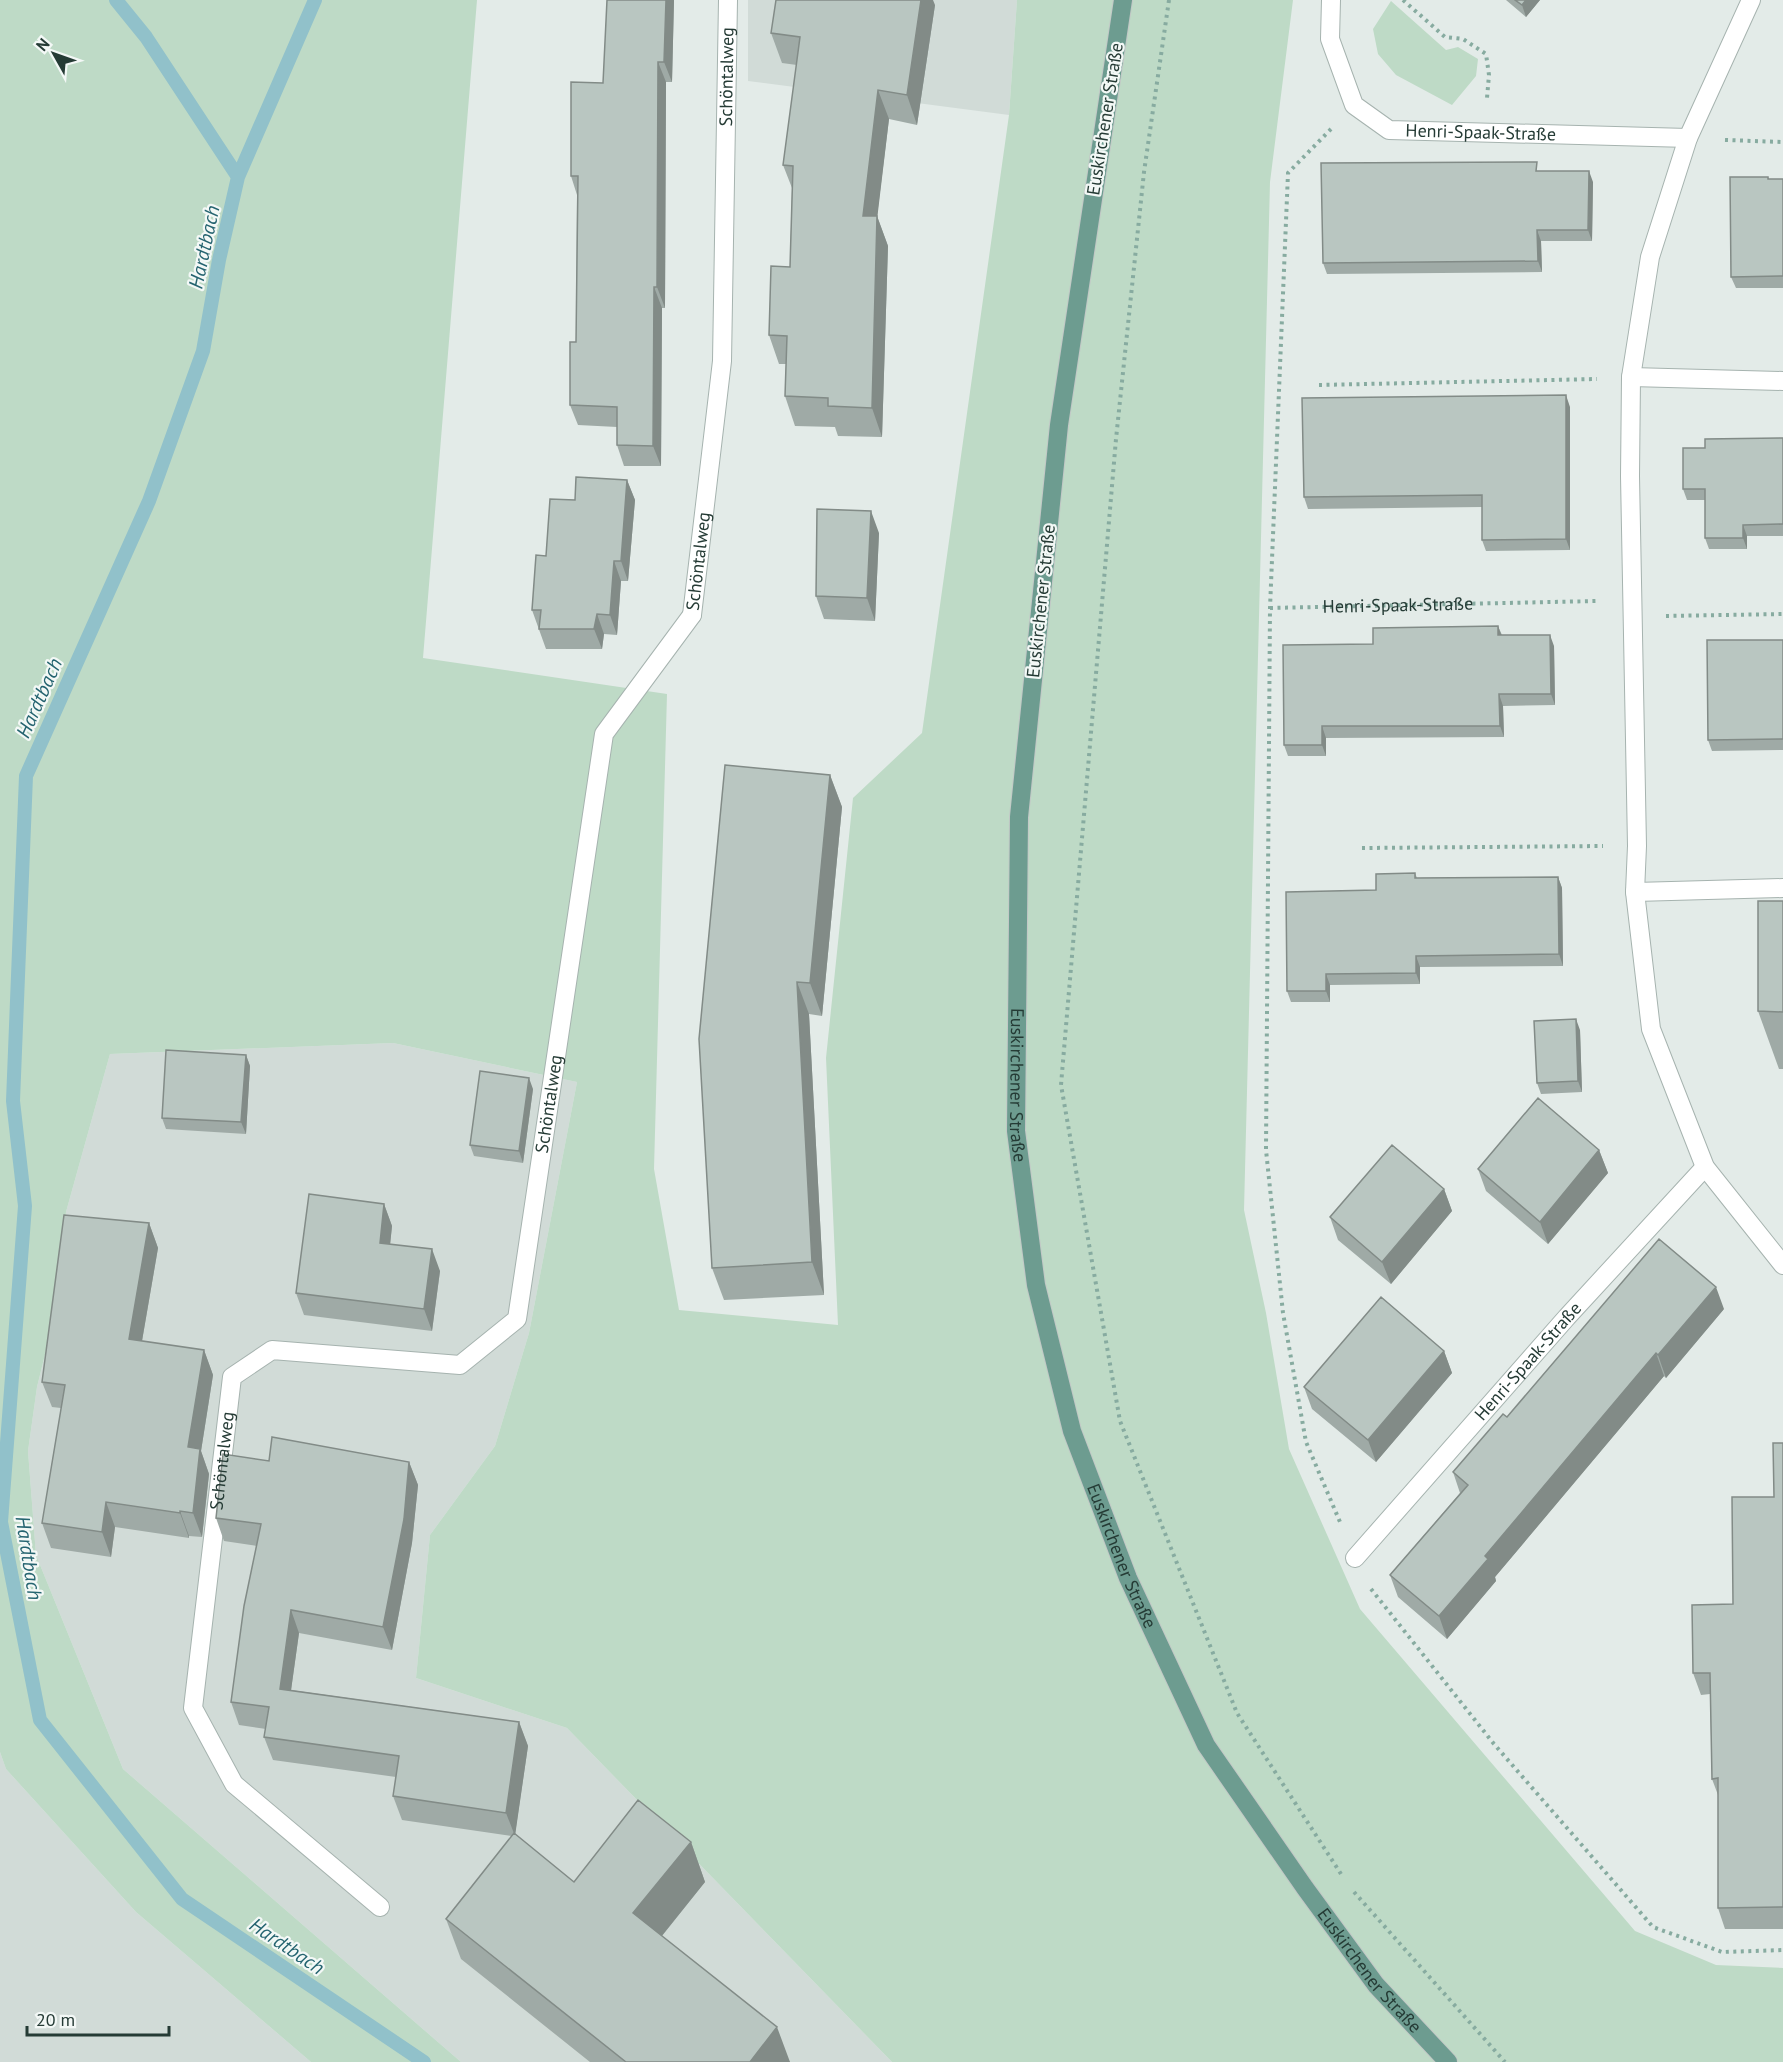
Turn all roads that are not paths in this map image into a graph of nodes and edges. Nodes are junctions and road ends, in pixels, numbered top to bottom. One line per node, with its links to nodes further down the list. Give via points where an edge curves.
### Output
1 (728, 0): 13 (street, Schöntalweg, via 722,361 692,615 604,734 517,1319 460,1365 272,1350 232,1377 193,1708 234,1784)
2 (1123, 0): 14 (main road, Euskirchener Straße, via 1059,425 1019,817 1016,1131 1036,1285 1072,1431 1128,1578 1206,1745 1376,1985)
3 (1331, 0): 5 (street, Henri-Spaak-Straße, via 1330,39 1354,105 1389,130)
4 (1751, 0): 5 (street)
5 (1688, 138): 6 (street, via 1650,257)
6 (1631, 377): 7 (street); 9 (street)
7 (1783, 381)
8 (1783, 888): 9 (street)
9 (1635, 892): 10 (street, via 1651,1029)
10 (1705, 1167): 11 (street); 12 (street, Henri-Spaak-Straße)
11 (1783, 1265)
12 (1355, 1558)
13 (380, 1907)
14 (1448, 2062)

